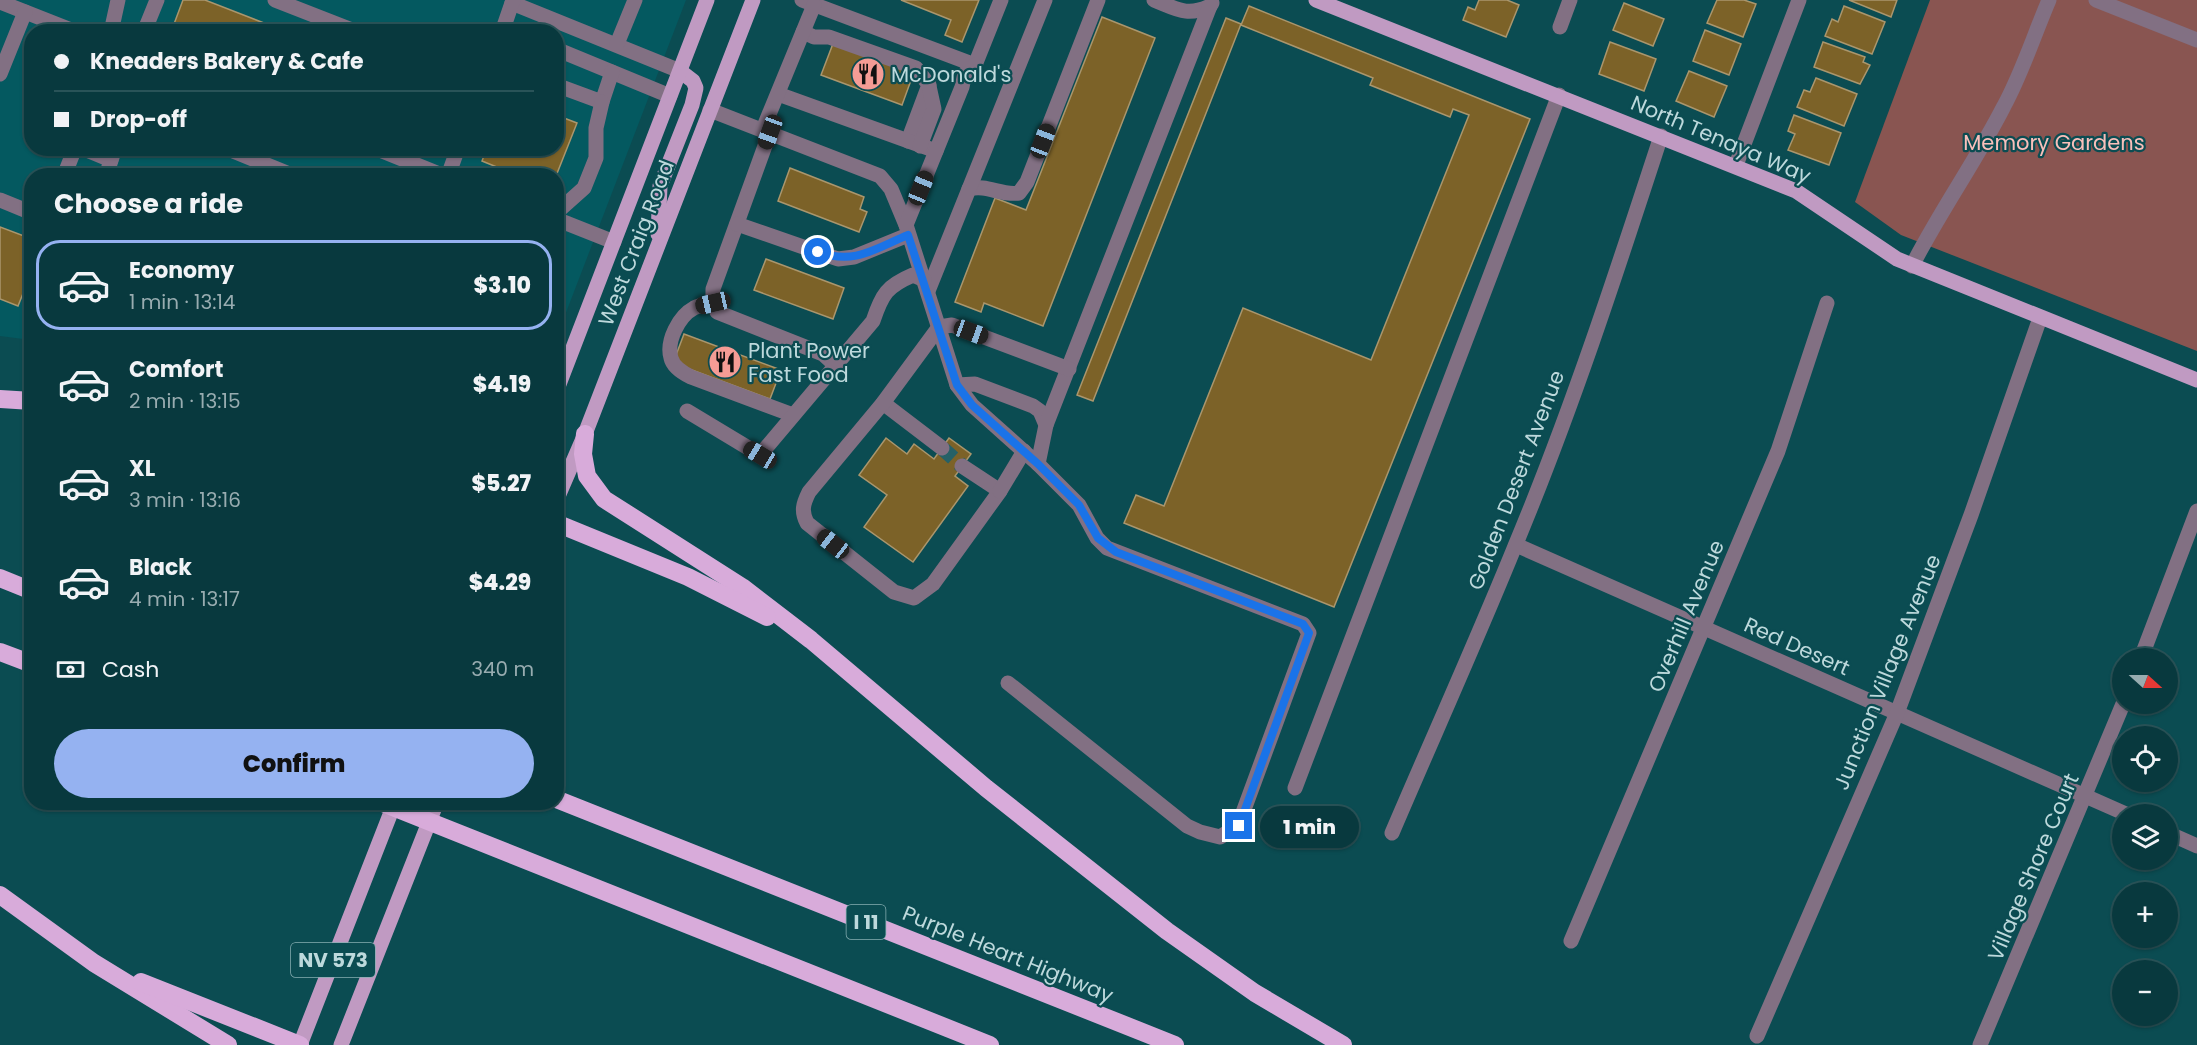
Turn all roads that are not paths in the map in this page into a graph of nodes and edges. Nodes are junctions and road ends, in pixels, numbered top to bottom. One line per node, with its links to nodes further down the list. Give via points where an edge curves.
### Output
1 (118, 0): 24 (street)
2 (156, 0): 25 (street)
3 (275, 0): 26 (street)
4 (635, 0): 31 (street)
5 (707, 0): 35 (main road, West Craig Road)
6 (753, 0): 43 (main road, West Craig Road)
7 (1001, 0): 34 (street)
8 (1045, 0): 53 (street)
9 (1098, 0): 53 (street, via 1027,182 1019,193 1008,195 980,186)
10 (1154, 0): 18 (street, via 1196,13)
11 (1316, 0): 20 (main road, North Tenaya Way)
12 (1570, 0): 28 (street)
13 (1799, 0): 50 (street)
14 (2049, 0): 62 (street, via 2005,105)
15 (2096, 0): 30 (street)
16 (0, 2): 21 (street)
17 (513, 2): 27 (street); 31 (street)
18 (1212, 3): 69 (street)
19 (818, 4): 22 (street); 29 (street)
20 (1343, 5): 40 (main road, North Tenaya Way)
21 (25, 12): 23 (street); 37 (street)
22 (862, 23): 32 (street); 34 (street)
23 (56, 24)
24 (113, 24)
25 (147, 24)
26 (336, 24)
27 (508, 24)
28 (1560, 27)
29 (802, 32): 32 (street); 39 (street)
30 (2197, 40)
31 (617, 44): 35 (street)
32 (854, 45): 46 (street, via 916,68 929,86)
33 (564, 52): 36 (street)
34 (975, 65): 47 (street, via 964,73)
35 (680, 71): 41 (main road, West Craig Road); 61 (main road, via 696,88 660,186)
36 (612, 72): 41 (street); 42 (street)
37 (0, 74)
38 (564, 88): 42 (street)
39 (778, 94): 44 (street); 46 (street)
40 (1559, 95): 45 (main road, North Tenaya Way); 99 (street)
41 (670, 96): 60 (main road, West Craig Road)
42 (602, 102): 55 (street, via 596,128 596,158 584,188)
43 (710, 110): 44 (street); 61 (main road, West Craig Road)
44 (767, 131): 58 (street); 59 (street, via 880,176 891,189)
45 (1661, 136): 50 (main road, North Tenaya Way); 88 (street, Golden Desert Avenue, via 1610,294)
46 (914, 143): 47 (street)
47 (936, 151): 59 (street)
48 (245, 156): 51 (street)
49 (395, 156): 52 (street)
50 (1736, 165): 62 (main road, North Tenaya Way, via 1814,201)
51 (275, 168)
52 (426, 168)
53 (969, 189): 63 (street)
54 (0, 200): 56 (street)
55 (564, 206)
56 (24, 210)
57 (564, 222): 60 (street)
58 (738, 224): 59 (street, via 838,259 854,257); 64 (street, via 713,289)
59 (907, 230): 63 (street)
60 (614, 242): 70 (main road, West Craig Road)
61 (657, 248): 79 (main road, West Craig Road)
62 (1912, 266): 66 (main road, North Tenaya Way)
63 (926, 285): 67 (street); 68 (street, via 913,274 891,285 879,301 873,321)
64 (713, 303): 68 (street, via 717,312 823,354); 77 (street, via 694,308 681,320 670,345 671,359 691,377)
65 (1827, 303): 91 (street, Overhill Avenue, via 1778,451)
66 (2040, 318): 71 (main road, North Tenaya Way); 97 (street, Junction Village Avenue)
67 (939, 327): 69 (street, via 952,325); 72 (street); 75 (street)
68 (836, 365): 77 (street)
69 (1069, 369): 78 (street)
70 (564, 372)
71 (2197, 380)
72 (957, 385): 78 (street, via 975,384 1033,406); 81 (street, via 972,405)
73 (0, 399): 74 (highway)
74 (24, 400)
75 (883, 403): 80 (street); 85 (street, via 809,492 803,514 807,523 894,592 914,598 923,594)
76 (687, 411): 77 (street, via 760,455)
77 (793, 415)
78 (1046, 425): 82 (street)
79 (585, 434): 84 (main road, West Craig Road); 92 (highway, via 587,476 598,494 648,530 742,587)
80 (942, 448)
81 (1024, 451): 82 (street); 85 (street)
82 (1038, 464): 96 (street, via 1079,505 1107,548 1303,624 1309,633 1239,826 1220,837 1187,826)
83 (963, 465): 85 (street)
84 (564, 483)
85 (1000, 491)
86 (2197, 511): 93 (street)
87 (564, 526): 92 (highway, via 688,577)
88 (1516, 545): 91 (street, Red Desert); 106 (street, Golden Desert Avenue)
89 (0, 578): 90 (highway)
90 (24, 588)
91 (1704, 628): 97 (street, Red Desert); 110 (street, Overhill Avenue)
92 (811, 640): 118 (highway, via 986,788 1167,931 1255,993)
93 (2145, 648)
94 (0, 652): 95 (highway)
95 (24, 661)
96 (1008, 683)
97 (1897, 713): 100 (street, Red Desert); 112 (street, Junction Village Avenue)
98 (2119, 714): 100 (street, Village Shore Court)
99 (1295, 788)
100 (2085, 796): 102 (street, Red Desert); 119 (street, Village Shore Court)
101 (564, 802): 117 (highway, Purple Heart Highway / I 11)
102 (2112, 808)
103 (392, 810): 114 (main road, NV 573)
104 (400, 810): 116 (highway)
105 (434, 810): 115 (main road, NV 573)
106 (1392, 833)
107 (2178, 837): 108 (street)
108 (2197, 846)
109 (0, 895): 111 (highway)
110 (1571, 941)
111 (94, 963): 113 (highway); 114 (highway)
112 (1757, 1036)
113 (228, 1045)
114 (300, 1045)
115 (341, 1045)
116 (990, 1045)
117 (1175, 1045)
118 (1342, 1045)
119 (1980, 1045)

